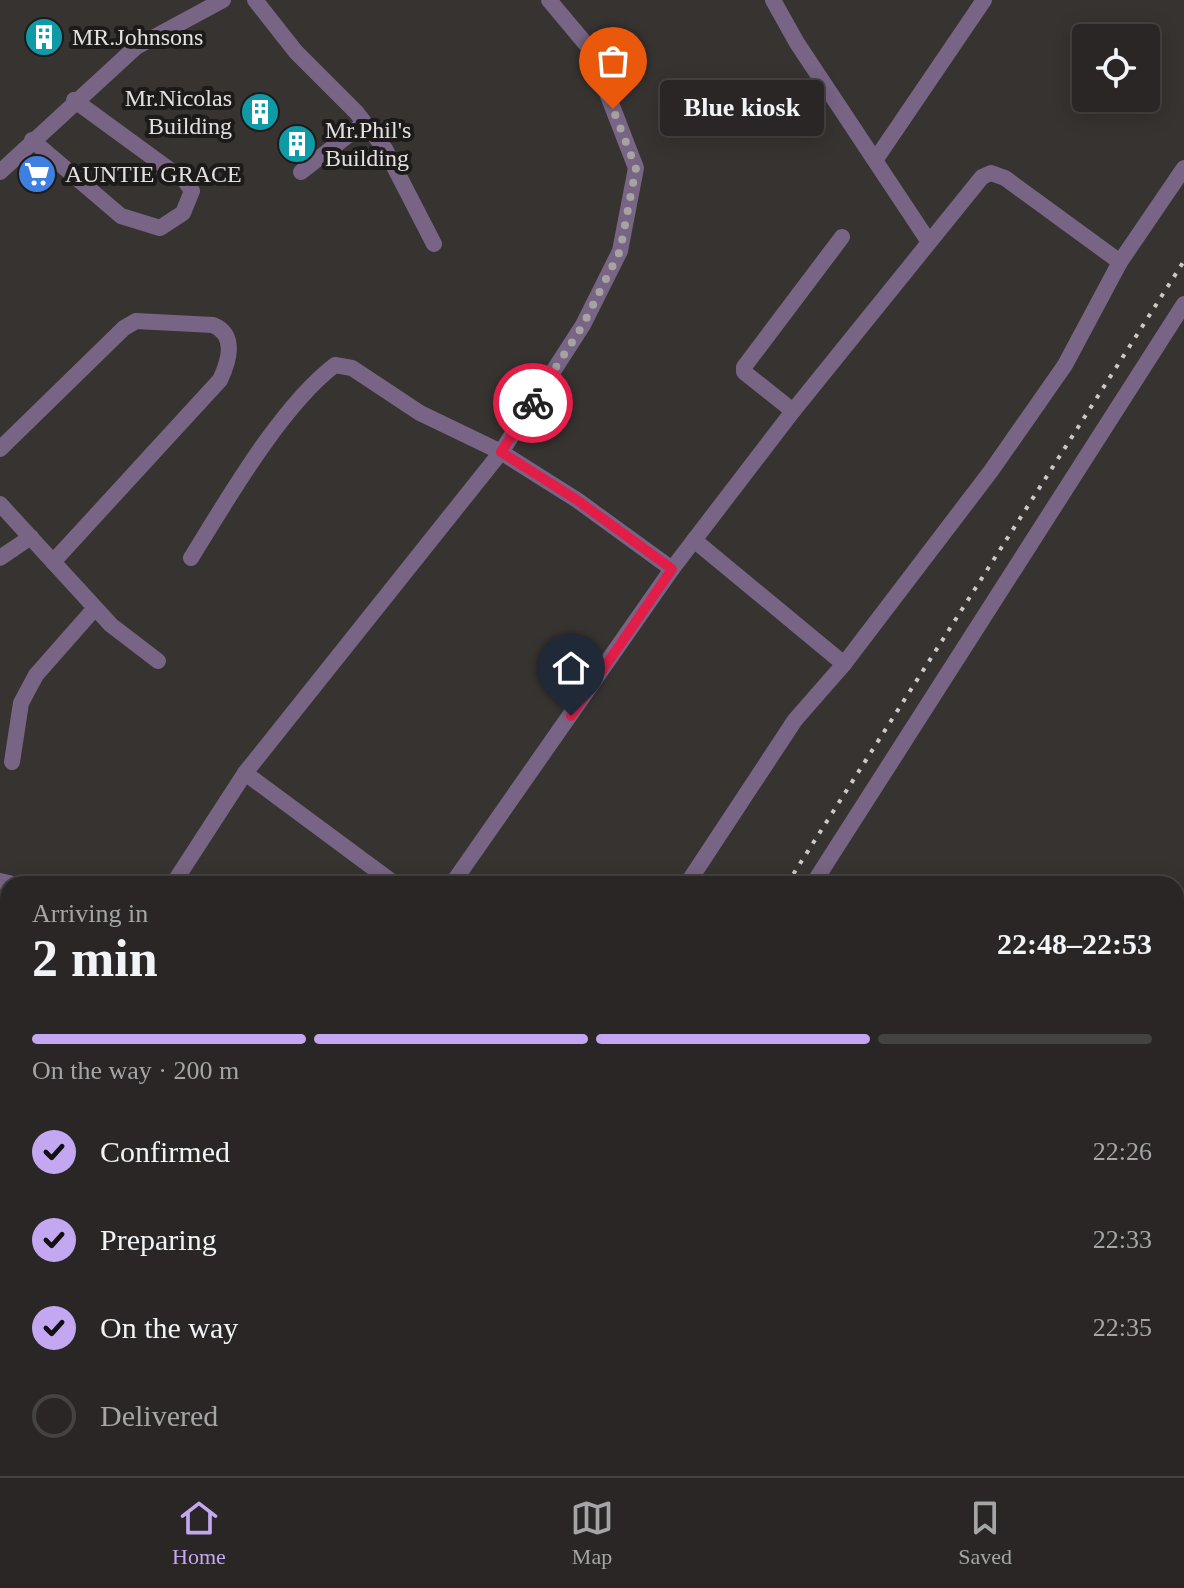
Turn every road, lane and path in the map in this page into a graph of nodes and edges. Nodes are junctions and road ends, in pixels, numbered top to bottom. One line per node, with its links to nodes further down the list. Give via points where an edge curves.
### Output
1 (223, 0): 6 (street, via 136,47)
2 (255, 0): 7 (street, via 311,70)
3 (549, 0): 20 (street, via 590,49 636,168 620,251 583,325)
4 (773, 0): 9 (street)
5 (984, 0): 9 (street)
6 (74, 100): 8 (street); 8 (street, via 185,181 192,191 183,213 160,228 121,216)
7 (364, 123): 12 (street); 15 (street, via 385,149)
8 (32, 140): 11 (street)
9 (876, 159): 14 (street)
10 (1184, 168): 16 (street)
11 (0, 172)
12 (301, 172)
13 (842, 237): 18 (street, via 744,367)
14 (929, 242): 16 (street, via 982,177 991,173); 18 (street)
15 (434, 244)
16 (1120, 262): 30 (street, via 1065,365)
17 (1184, 304): 37 (street)
18 (793, 411): 23 (street)
19 (0, 449): 26 (street, via 136,321 213,325 228,338 230,358 220,380)
20 (501, 452): 25 (street, via 420,413 352,368 335,365 314,381 271,438); 27 (street); 32 (street)
21 (0, 504): 22 (street)
22 (31, 537): 24 (street); 26 (street)
23 (694, 540): 27 (street); 30 (street)
24 (0, 558)
25 (191, 558)
26 (53, 562): 28 (street)
27 (672, 569): 35 (street)
28 (95, 608): 29 (street); 31 (street, via 36,675 21,703)
29 (158, 661)
30 (844, 664): 36 (street, via 795,720)
31 (12, 762)
32 (245, 773): 33 (street); 34 (street)
33 (178, 876)
34 (384, 876)
35 (458, 876)
36 (692, 876)
37 (818, 876)

